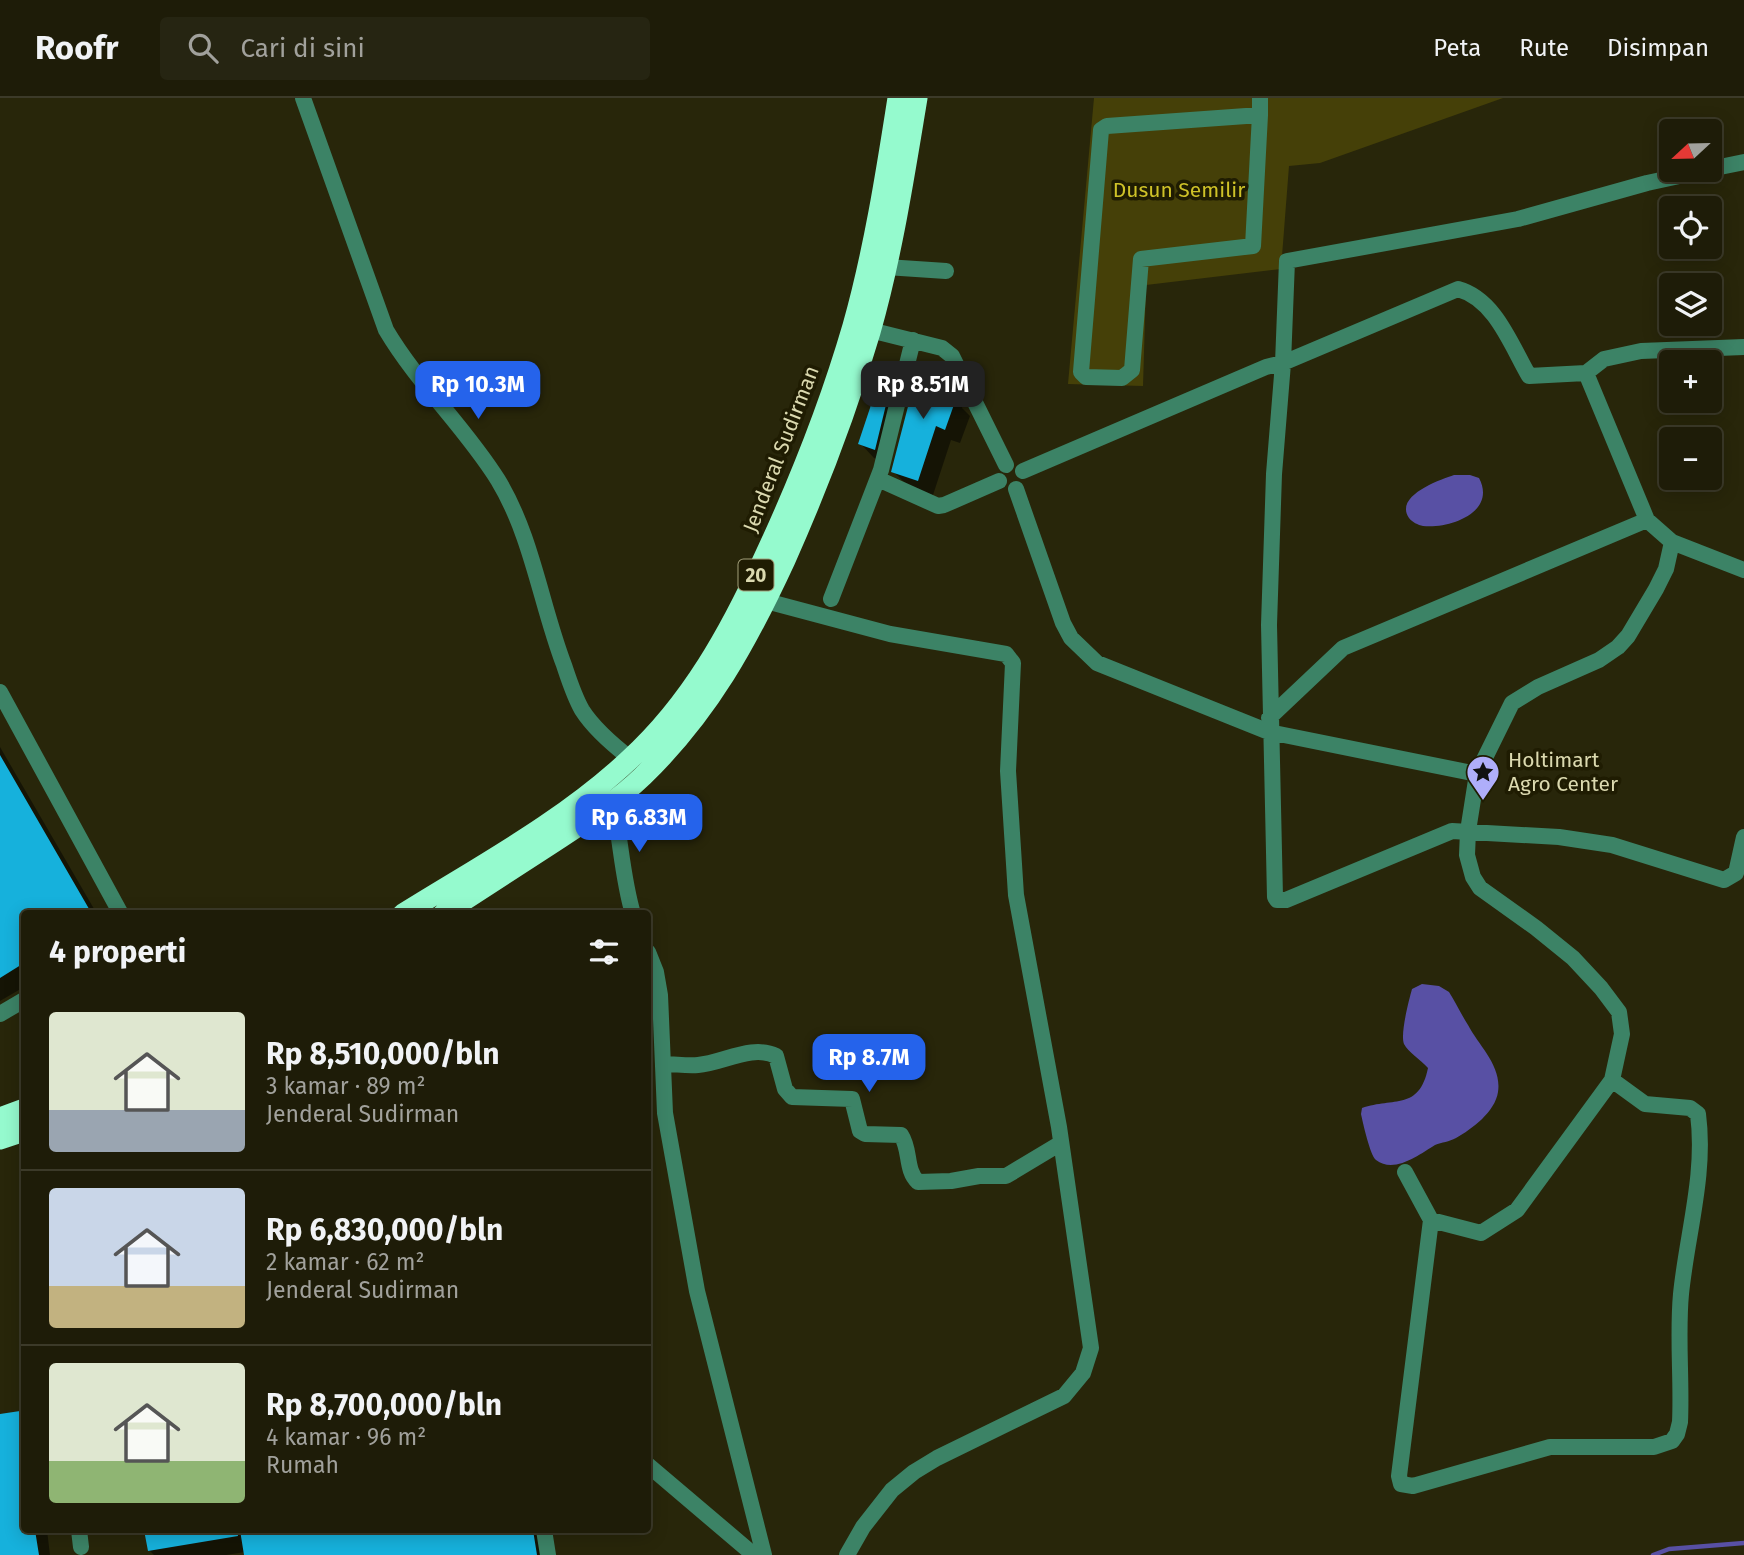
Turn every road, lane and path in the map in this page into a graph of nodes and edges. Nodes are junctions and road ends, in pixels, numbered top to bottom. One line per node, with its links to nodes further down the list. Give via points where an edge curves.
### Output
1 (303, 98): 27 (street, via 387,330 498,480 515,513 575,695 592,722)
2 (898, 98): 10 (highway, Jenderal Sudirman / 20)
3 (917, 98): 8 (highway, 20)
4 (1260, 106): 4 (street, via 1253,246 1141,259 1132,370 1122,378 1086,377 1081,372 1101,130)
5 (1744, 162): 6 (street)
6 (1722, 166)
7 (1659, 180): 13 (street, via 1518,219 1287,261)
8 (886, 267): 9 (street); 10 (highway, 20)
9 (946, 271)
10 (861, 329): 11 (street); 24 (highway, 20, via 826,463); 27 (highway, Jenderal Sudirman / 20, via 743,603 679,706)
11 (913, 340): 15 (street, via 943,348 957,361); 17 (street)
12 (1744, 347): 14 (street, via 1641,351 1604,359)
13 (1283, 363): 14 (street, via 1458,289 1489,307 1529,376); 16 (street); 26 (street, via 1273,474)
14 (1586, 373): 20 (street)
15 (1006, 465): 16 (street); 18 (street)
16 (1023, 471): 19 (street, via 1024,479)
17 (878, 479): 18 (street, via 938,506); 23 (street)
18 (999, 481): 19 (street, via 1004,488)
19 (1016, 489): 26 (street, via 1063,623 1084,652 1097,663)
20 (1647, 520): 21 (street); 26 (street, via 1343,648)
21 (1672, 542): 22 (street); 28 (street, via 1657,590 1628,636 1600,660 1512,702)
22 (1744, 570)
23 (831, 598)
24 (766, 601): 29 (highway, 20, via 732,667 694,720); 45 (street, via 890,634 1006,654 1011,659 1007,771 1016,895)
25 (0, 692): 32 (street)
26 (1269, 725): 28 (street); 30 (street, via 1277,900 1452,831)
27 (631, 759): 33 (highway, Jenderal Sudirman / 20, via 537,830)
28 (1477, 774): 30 (street)
29 (612, 804): 34 (highway, 20); 35 (street)
30 (1468, 831): 31 (street, via 1612,845 1724,880 1736,873); 40 (street, via 1468,866 1480,888 1573,958 1619,1012 1622,1034)
31 (1744, 837)
32 (119, 910)
33 (409, 910)
34 (449, 910)
35 (632, 910)
36 (651, 960): 39 (street, via 660,995)
37 (21, 1002): 38 (street)
38 (0, 1014)
39 (664, 1064): 45 (street, via 696,1065 768,1052 776,1056 785,1089 792,1097 852,1099 860,1131 901,1135 907,1144 911,1173 918,1182 1006,1176); 54 (street, via 665,1113 697,1291)
40 (1612, 1080): 47 (street, via 1517,1210 1481,1233); 47 (street, via 1645,1104 1690,1108 1698,1114 1700,1126 1696,1200 1681,1295 1680,1422 1672,1441 1654,1447 1550,1447 1413,1486 1401,1484)
41 (21, 1110): 42 (highway)
42 (0, 1118)
43 (21, 1132): 44 (highway)
44 (0, 1139)
45 (1062, 1143): 55 (street, via 1091,1348 1083,1373 1054,1402 914,1472 879,1506)
46 (1405, 1172): 47 (street)
47 (1431, 1220)
48 (651, 1468): 53 (street)
49 (79, 1533): 51 (street)
50 (544, 1533): 52 (street)
51 (81, 1547)
52 (548, 1555)
53 (754, 1555)
54 (764, 1555)
55 (847, 1555)

